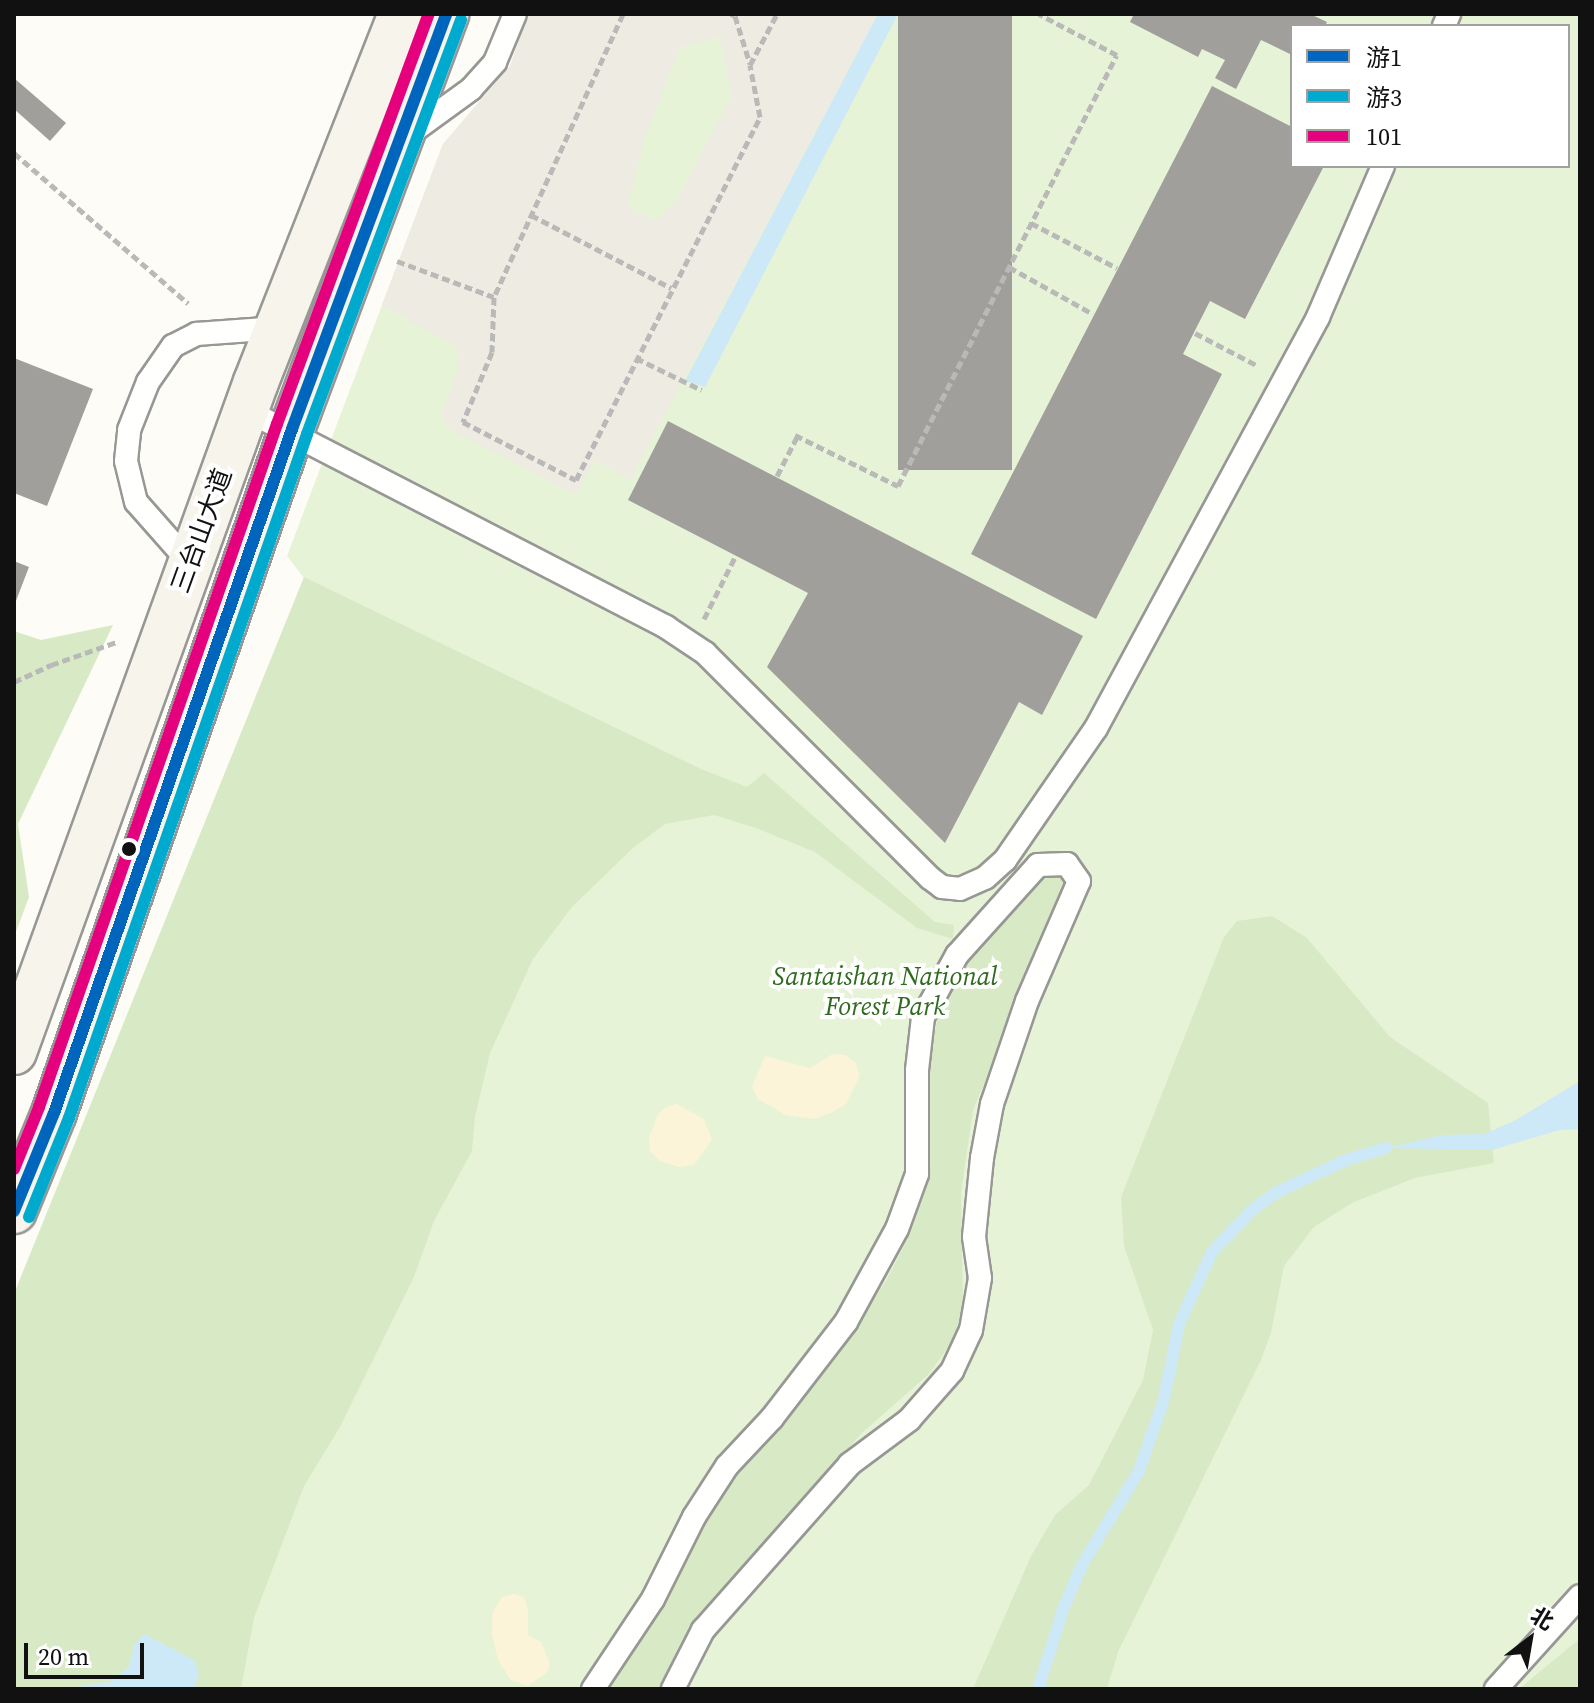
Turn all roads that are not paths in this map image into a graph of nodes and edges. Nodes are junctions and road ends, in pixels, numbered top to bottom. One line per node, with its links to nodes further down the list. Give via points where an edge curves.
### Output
1 (401, 14): 6 (main road, 三台山大道)
2 (446, 14): 4 (main road, 三台山大道)
3 (515, 14): 4 (lane, via 495,62 471,89)
4 (397, 142): 8 (main road, 三台山大道)
5 (1382, 168): 8 (lane, via 1318,317 1096,728 1005,860 960,889 942,887 930,878 691,644 616,599)
6 (278, 328): 7 (main road, 三台山大道); 9 (lane, via 197,334 173,346 148,382 129,430 126,461 136,502)
7 (246, 410): 8 (lane); 9 (main road, 三台山大道)
8 (291, 433): 11 (main road, 三台山大道, via 54,1113)
9 (190, 563): 10 (main road, 三台山大道)
10 (14, 1052)
11 (14, 1211)
12 (1580, 1596): 15 (lane)
13 (593, 1689): 14 (lane, via 653,1599 694,1517 727,1466 772,1418 846,1322 897,1229 917,1174 923,1017 957,955 1038,865 1067,864 1079,881 1027,1001 992,1104 974,1237 980,1278 971,1330 952,1371 909,1420 850,1464 703,1630)
14 (673, 1689)
15 (1496, 1689)

